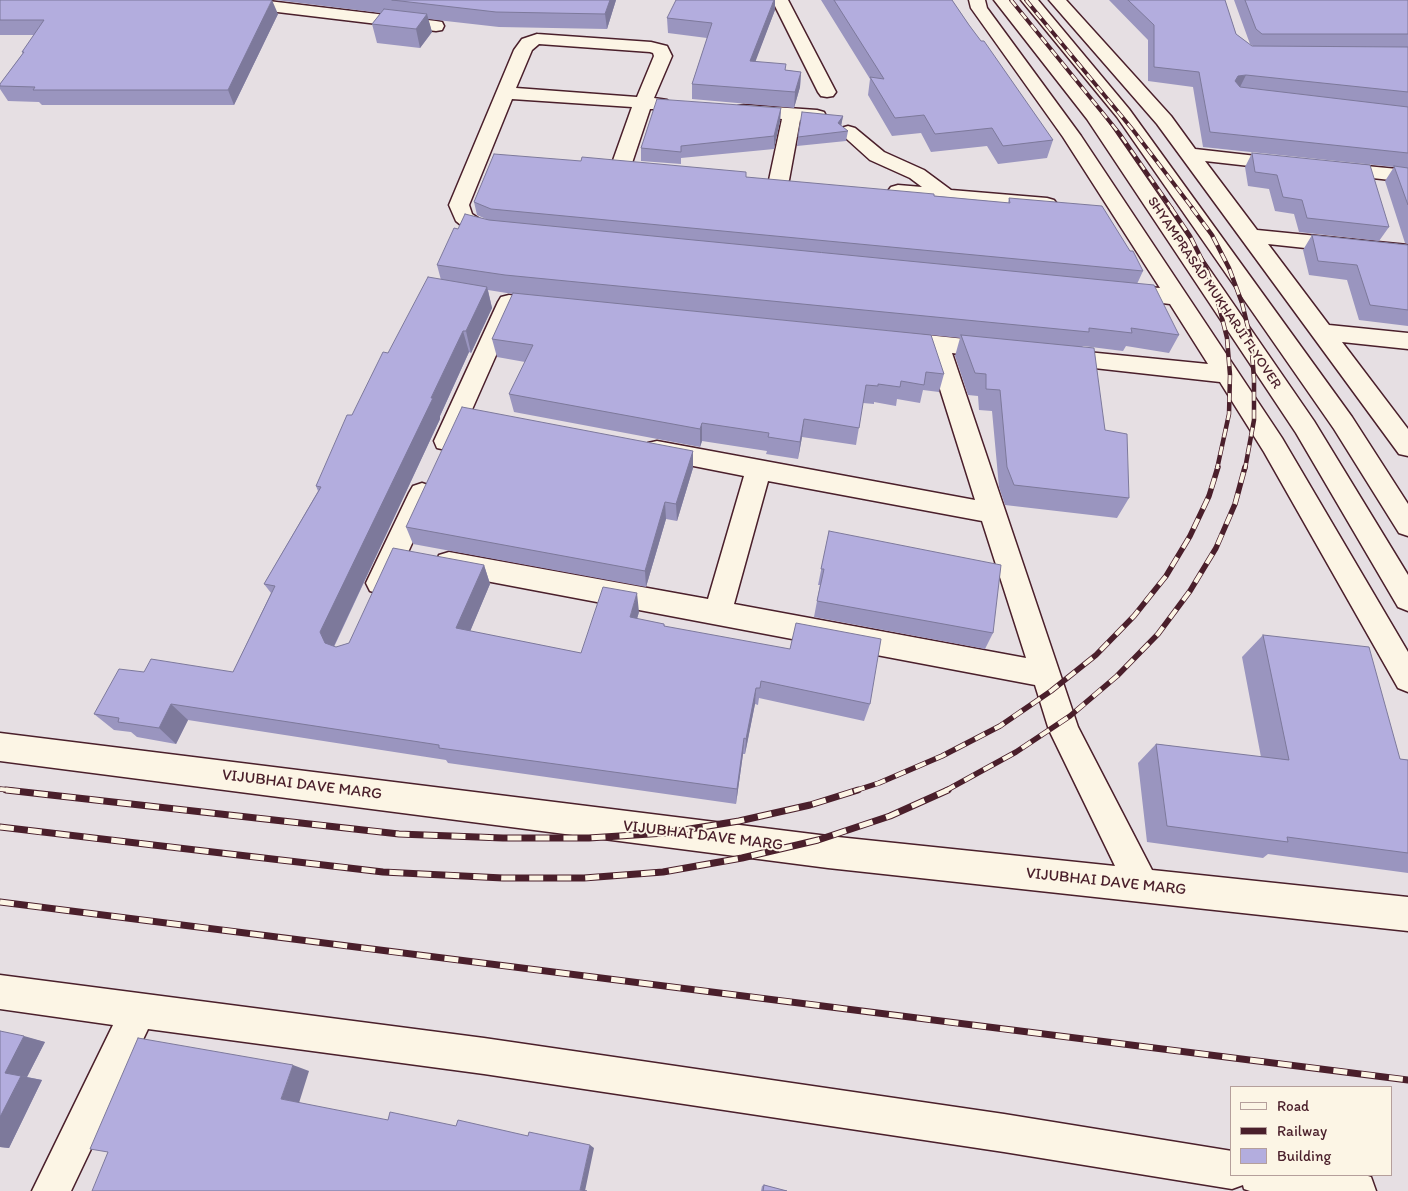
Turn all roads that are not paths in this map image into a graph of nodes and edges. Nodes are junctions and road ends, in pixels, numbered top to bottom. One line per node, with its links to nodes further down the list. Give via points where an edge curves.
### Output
1 (219, 0): 7 (street)
2 (780, 0): 8 (street)
3 (977, 0): 27 (street, via 979,8 1072,136 1111,210)
4 (1002, 0): 40 (street, SHYAMPRASAD MUKHARJI FLYOVER, via 1094,116 1299,418)
5 (1029, 0): 38 (street, SHYAMPRASAD MUKHARJI FLYOVER, via 1123,113 1343,423)
6 (1057, 0): 16 (street, via 1164,120)
7 (436, 26)
8 (827, 92)
9 (506, 93): 10 (street); 10 (street, via 523,50 537,40 651,47 661,50 663,56); 23 (street, via 490,155 459,205 463,217 474,225)
10 (643, 103): 11 (street); 17 (street, via 612,166)
11 (683, 106)
12 (722, 109): 13 (street)
13 (792, 114): 14 (street); 19 (street, via 788,181)
14 (817, 116)
15 (848, 132): 21 (street, via 876,156 917,174)
16 (1189, 154): 18 (street, via 1308,166 1373,181); 24 (street)
17 (641, 168)
18 (1408, 176)
19 (759, 179)
20 (875, 189): 21 (street)
21 (946, 195): 22 (street)
22 (1062, 206)
23 (513, 232)
24 (1251, 236): 25 (street); 29 (street)
25 (1397, 245)
26 (1107, 290): 27 (street)
27 (1177, 297): 33 (street)
28 (569, 308): 39 (street, via 500,301 469,414 433,469)
29 (1323, 332): 31 (street); 35 (street)
30 (879, 338): 32 (street)
31 (1408, 341)
32 (937, 344): 33 (street); 37 (street)
33 (1227, 374): 44 (street, via 1274,445)
34 (634, 445): 36 (street)
35 (1408, 447)
36 (759, 469): 37 (street); 42 (street)
37 (992, 513): 43 (street)
38 (1408, 526)
39 (394, 552): 41 (street); 42 (street)
40 (1408, 599)
41 (369, 606)
42 (718, 613): 43 (street)
43 (1045, 674): 46 (street, via 1064,730)
44 (1408, 679)
45 (0, 747): 46 (street, VIJUBHAI DAVE MARG, via 828,852)
46 (1142, 886): 47 (street, VIJUBHAI DAVE MARG)
47 (1408, 914)
48 (0, 992): 49 (street)
49 (139, 1010): 50 (street, via 494,1057 994,1131); 52 (street)
50 (1230, 1170)
51 (1264, 1176): 53 (street)
52 (51, 1191)
53 (1357, 1191)

